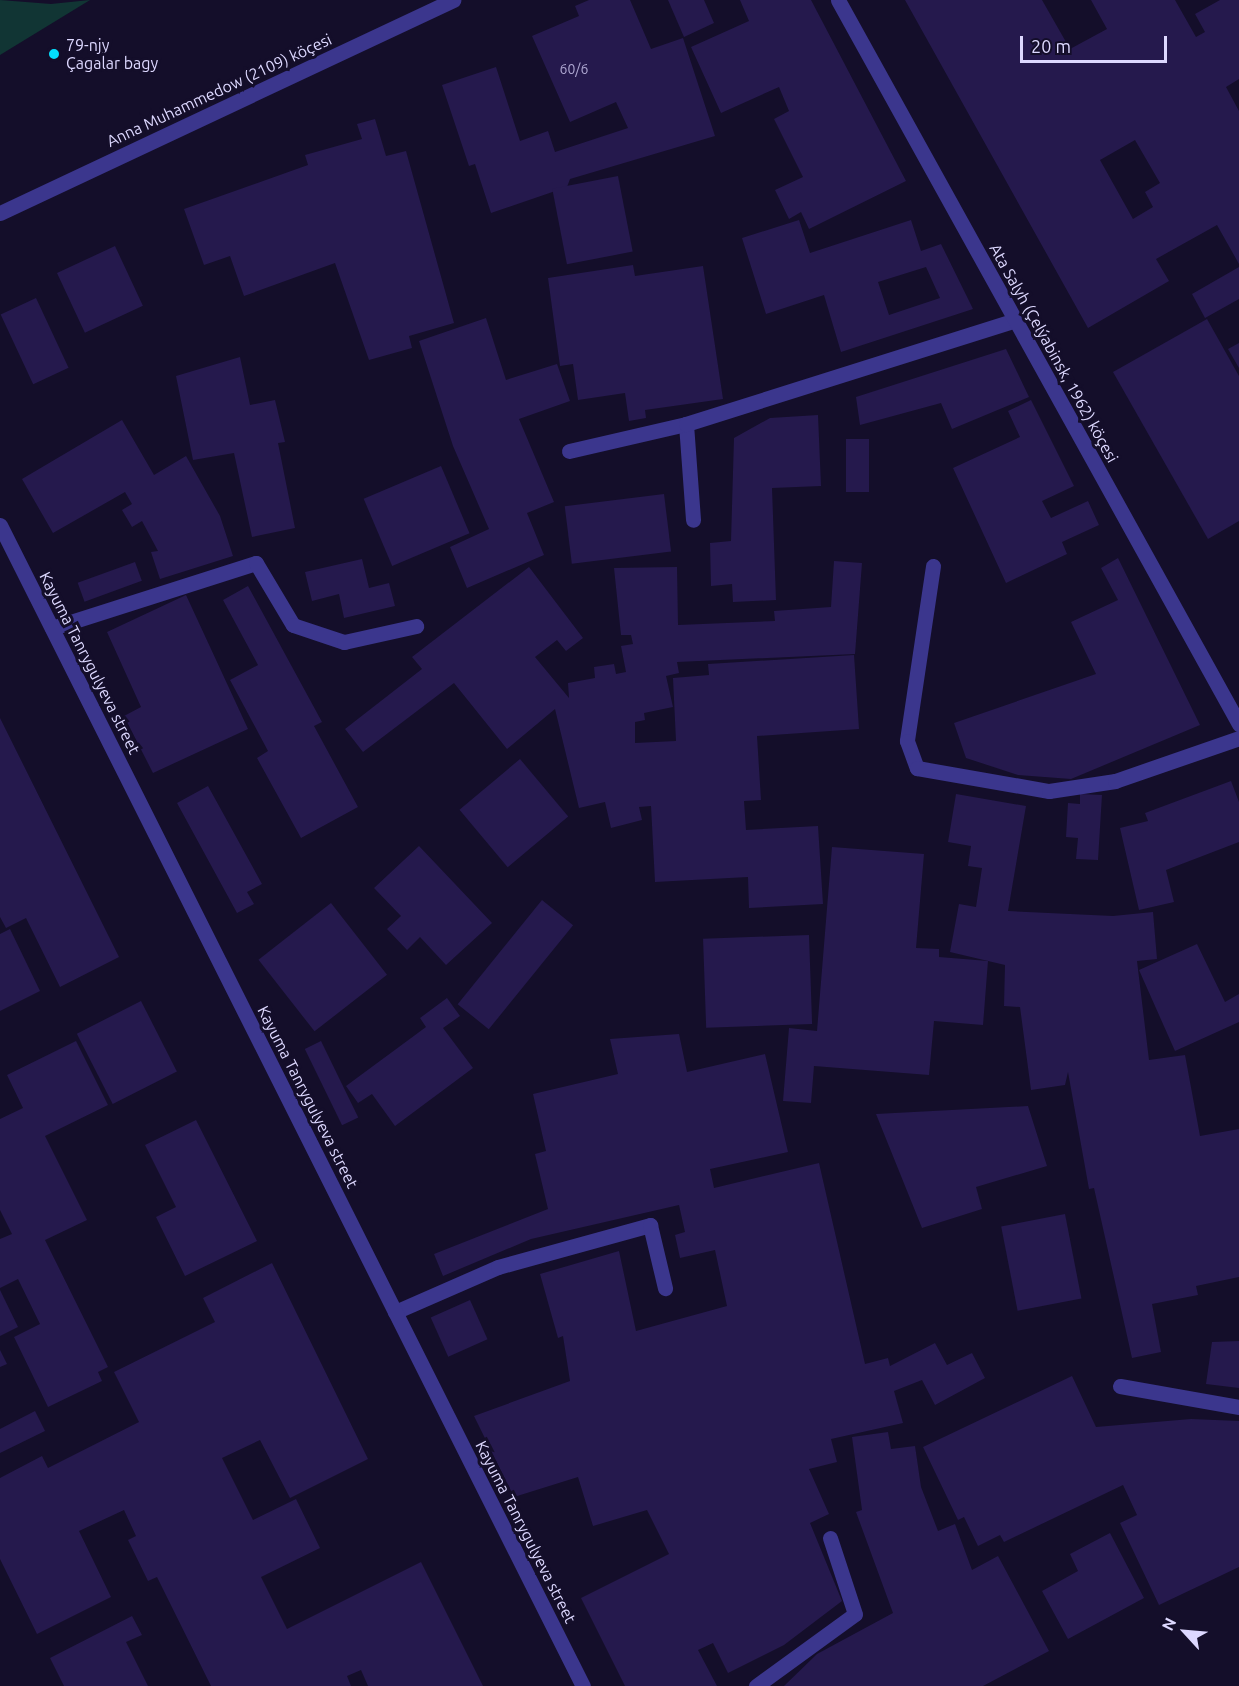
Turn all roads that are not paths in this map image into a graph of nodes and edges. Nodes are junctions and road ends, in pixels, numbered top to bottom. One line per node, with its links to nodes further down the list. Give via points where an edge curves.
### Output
1 (453, 0): 3 (street, Anna Muhammedow (2109) köçesi)
2 (838, 0): 4 (street, Ata Salyh (Çelýabinsk, 1962) köçesi)
3 (0, 213)
4 (1015, 320): 5 (street); 12 (street, Ata Salyh (Çelýabinsk, 1962) köçesi)
5 (686, 424): 6 (street); 7 (street)
6 (569, 451)
7 (693, 520)
8 (0, 525): 11 (street, Kayuma Tanrygulyeva street)
9 (933, 566): 13 (street, via 907,741 917,768 1049,791 1115,781)
10 (416, 626): 11 (street, via 344,642 293,625 256,562)
11 (52, 628): 15 (street, Kayuma Tanrygulyeva street)
12 (1239, 724)
13 (1239, 738)
14 (664, 1288): 15 (street, via 650,1225 498,1267)
15 (395, 1312): 19 (street, Kayuma Tanrygulyeva street)
16 (1120, 1386): 17 (street)
17 (1239, 1407)
18 (830, 1538): 20 (street, via 855,1614)
19 (583, 1686)
20 (756, 1686)

